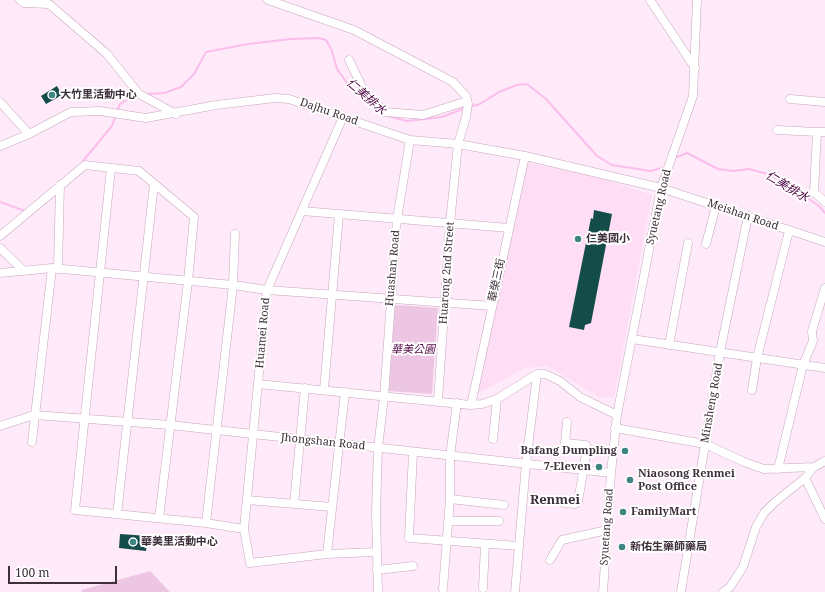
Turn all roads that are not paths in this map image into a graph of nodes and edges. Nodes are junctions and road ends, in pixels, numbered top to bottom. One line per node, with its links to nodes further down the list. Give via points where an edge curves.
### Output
1 (20, 0): 11 (street, via 24,3 49,4 107,54 140,94)
2 (268, 0): 9 (street, via 354,30 453,82)
3 (650, 0): 6 (street)
4 (697, 0): 6 (street, Syuetang Road)
5 (350, 60): 9 (street, via 365,93 385,112 423,115)
6 (695, 68): 23 (street, Syuetang Road, via 693,96)
7 (790, 99): 10 (street)
8 (0, 102): 15 (street)
9 (468, 102): 17 (street, Huarong 2nd Street)
10 (825, 102)
11 (176, 114): 12 (street, Dajhu Road, via 216,105 275,98 303,102); 15 (street, Dajhu Road, via 146,118 100,111 71,112)
12 (343, 116): 16 (street, Dajhu Road); 26 (street, Huamei Road)
13 (777, 130): 14 (street)
14 (821, 132): 24 (street, via 814,192)
15 (29, 134): 18 (street, Dajhu Road)
16 (410, 140): 17 (street, Dajhu Road); 29 (street, Huashan Road)
17 (458, 144): 19 (street, Dajhu Road); 30 (street, Huarong 2nd Street)
18 (0, 146)
19 (525, 156): 23 (street, Dajhu Road); 31 (street, 華榮三街)
20 (111, 168): 21 (street, via 138,171); 22 (street, via 84,165); 42 (street)
21 (154, 184): 43 (street); 44 (street, via 194,217)
22 (60, 185): 34 (street); 39 (street)
23 (661, 188): 25 (street, Meishan Road); 52 (street, Syuetang Road)
24 (825, 202)
25 (716, 206): 28 (street, Meishan Road); 37 (street)
26 (302, 211): 27 (street); 47 (street, Huamei Road)
27 (339, 215): 29 (street); 48 (street)
28 (748, 216): 32 (street, Meishan Road); 54 (street, Minsheng Road)
29 (397, 219): 30 (street); 49 (street, Huashan Road)
30 (450, 223): 31 (street); 50 (street, Huarong 2nd Street)
31 (509, 228): 51 (street, 華榮三街)
32 (789, 231): 35 (street, Meishan Road); 55 (street)
33 (235, 234): 45 (street)
34 (0, 236)
35 (825, 242)
36 (688, 243): 53 (street)
37 (706, 244)
38 (0, 248): 40 (street)
39 (55, 268): 40 (street); 42 (street); 69 (street)
40 (24, 271): 41 (street)
41 (0, 273)
42 (101, 273): 43 (street); 71 (street)
43 (144, 277): 44 (street); 72 (street)
44 (188, 281): 45 (street); 74 (street)
45 (233, 285): 47 (street); 77 (street)
46 (825, 288): 56 (street, via 812,331 813,341)
47 (267, 290): 48 (street); 59 (street, Huamei Road)
48 (332, 295): 49 (street); 61 (street)
49 (390, 299): 50 (street); 64 (street, Huashan Road)
50 (444, 303): 51 (street); 66 (street, Huarong 2nd Street)
51 (492, 306): 68 (street, 華榮三街)
52 (632, 339): 53 (street); 70 (street, Syuetang Road)
53 (669, 345): 54 (street)
54 (720, 352): 55 (street); 83 (street, Minsheng Road)
55 (757, 358): 56 (street); 62 (street)
56 (803, 365): 57 (street); 90 (street)
57 (825, 368)
58 (537, 374): 65 (street); 70 (street, via 545,374 560,381 580,397); 88 (street)
59 (258, 384): 60 (street); 78 (street, Huamei Road)
60 (306, 388): 61 (street); 79 (street)
61 (324, 389): 63 (street)
62 (752, 390)
63 (345, 392): 64 (street); 82 (street)
64 (384, 397): 66 (street); 84 (street, Huashan Road)
65 (497, 399): 68 (street); 80 (street)
66 (438, 401): 67 (street)
67 (457, 403): 68 (street); 86 (street)
68 (471, 405)
69 (34, 415): 71 (street, Jhongshan Road); 75 (street); 81 (street)
70 (617, 415): 76 (street, Syuetang Road)
71 (84, 419): 72 (street, Jhongshan Road); 100 (street, via 75,510)
72 (127, 422): 74 (street, Jhongshan Road); 100 (street)
73 (567, 422): 91 (street, via 565,443 586,445)
74 (170, 425): 77 (street, Jhongshan Road); 101 (street)
75 (0, 426)
76 (615, 428): 83 (street); 92 (street, Syuetang Road)
77 (215, 430): 78 (street, Jhongshan Road); 105 (street)
78 (253, 434): 79 (street, Jhongshan Road); 94 (street, Huamei Road)
79 (300, 439): 82 (street, Jhongshan Road); 97 (street)
80 (493, 439)
81 (32, 442)
82 (339, 444): 84 (street, Jhongshan Road); 99 (street)
83 (705, 444): 90 (street, via 764,469); 121 (street, Minsheng Road)
84 (378, 448): 85 (street, Jhongshan Road); 111 (street, Huashan Road)
85 (413, 452): 86 (street, Jhongshan Road); 108 (street, via 409,538)
86 (450, 456): 88 (street, Jhongshan Road); 95 (street)
87 (825, 461): 89 (street)
88 (526, 464): 91 (street, Jhongshan Road); 110 (street)
89 (814, 467): 90 (street); 93 (street)
90 (778, 469)
91 (583, 470): 92 (street, Jhongshan Road); 96 (street, via 578,502)
92 (611, 473): 107 (street, Syuetang Road)
93 (805, 478): 102 (street); 122 (street, via 764,513 756,527 743,567)
94 (247, 500): 97 (street); 106 (street, Huamei Road)
95 (450, 500): 98 (street); 103 (street)
96 (564, 503)
97 (294, 504): 99 (street)
98 (504, 505)
99 (332, 507): 112 (street)
100 (117, 514): 101 (street)
101 (159, 518): 105 (street)
102 (825, 519)
103 (448, 520): 104 (street); 108 (street)
104 (499, 521)
105 (206, 523): 106 (street)
106 (244, 529): 112 (street, Huamei Road, via 250,563)
107 (607, 530): 113 (street, via 562,540); 120 (street, Syuetang Road)
108 (446, 541): 109 (street); 117 (street)
109 (485, 544): 110 (street); 116 (street)
110 (519, 546): 119 (street)
111 (377, 552): 112 (street); 115 (street, Huashan Road)
112 (327, 554)
113 (550, 560)
114 (413, 566): 115 (street)
115 (377, 570): 118 (street, Huashan Road)
116 (483, 588)
117 (443, 589)
118 (378, 592)
119 (515, 592)
120 (603, 592)
121 (681, 592)
122 (723, 592)

